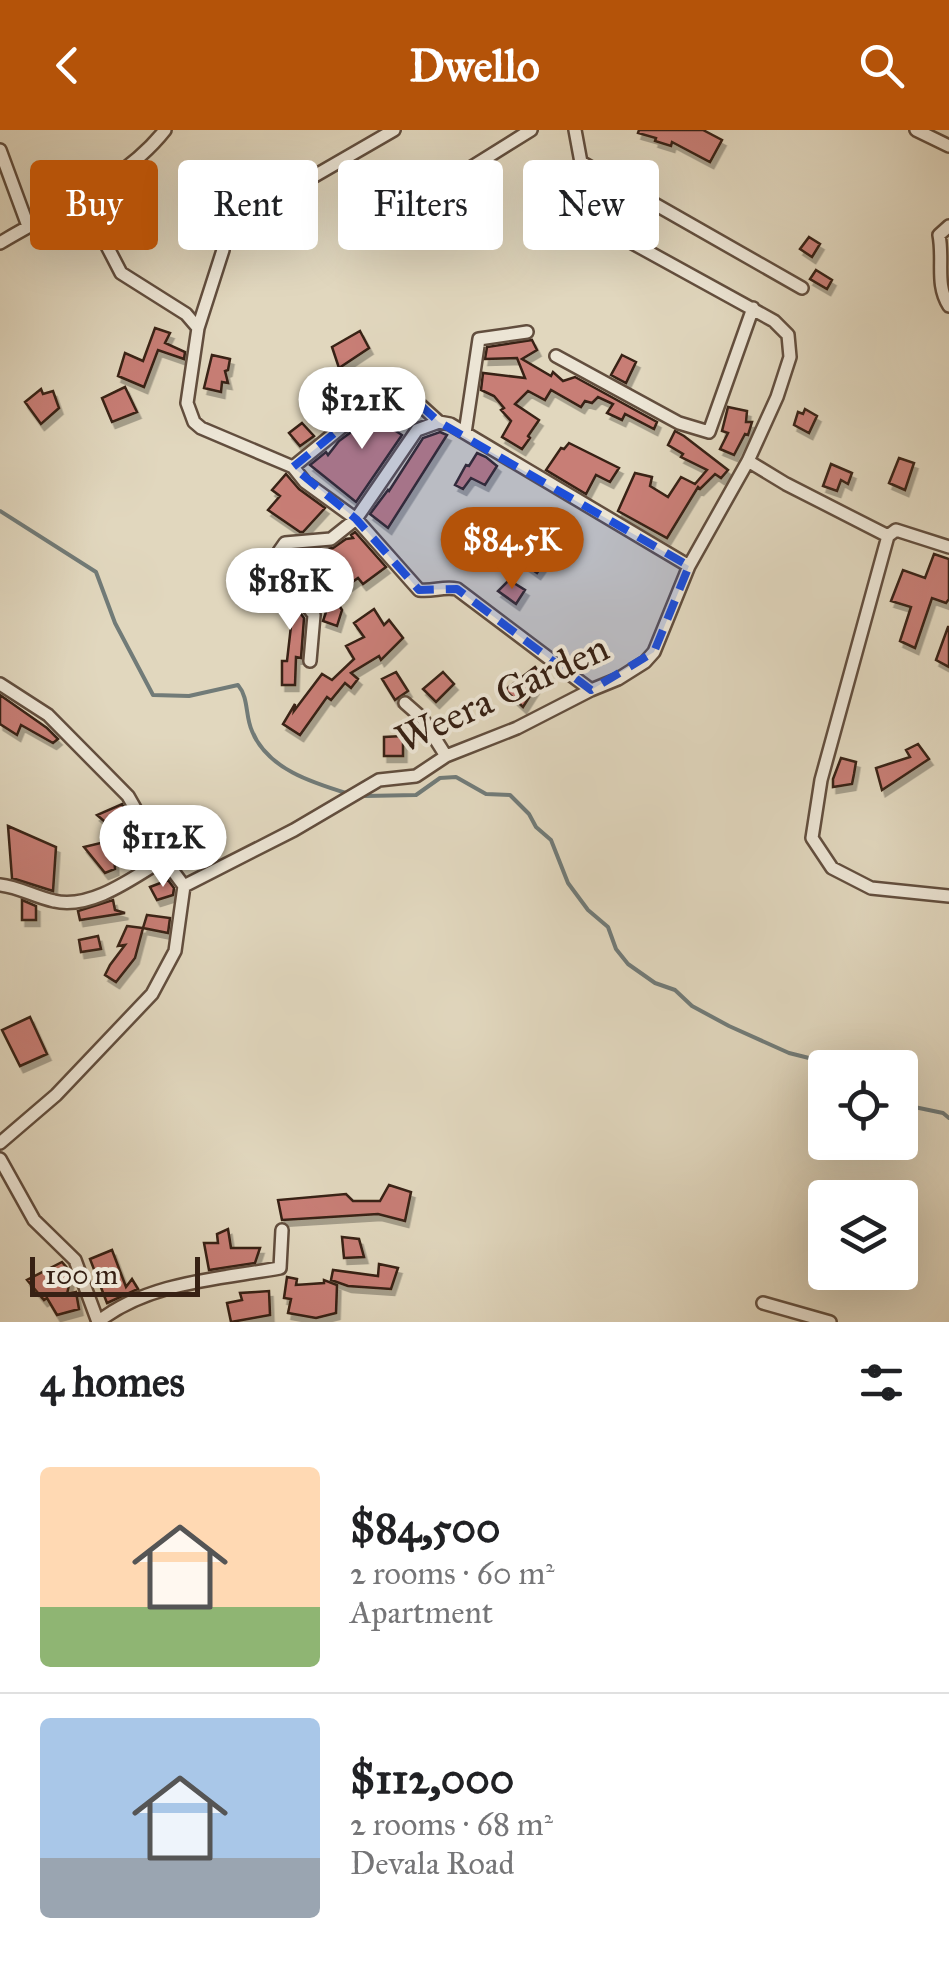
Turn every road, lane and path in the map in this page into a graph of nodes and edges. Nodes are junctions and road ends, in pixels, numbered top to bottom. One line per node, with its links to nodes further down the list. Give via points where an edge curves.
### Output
1 (165, 130): 8 (street)
2 (394, 130): 11 (street)
3 (531, 130): 9 (street)
4 (576, 130): 10 (street, Weera Garden)
5 (916, 130): 6 (street)
6 (949, 146)
7 (0, 150): 13 (street)
8 (135, 160)
9 (483, 160)
10 (581, 160)
11 (318, 174)
12 (659, 206): 19 (street)
13 (28, 226): 15 (street)
14 (949, 226): 20 (street, via 940,235 940,293)
15 (0, 243)
16 (109, 250): 22 (street, via 121,273)
17 (222, 250): 22 (street)
18 (646, 250): 21 (street, Weera Garden)
19 (802, 288)
20 (949, 306)
21 (753, 308): 24 (street, via 709,432 679,423); 27 (street, Weera Garden, via 788,336 790,356)
22 (198, 328): 28 (street, via 187,403 194,422)
23 (528, 332): 26 (street, via 480,339)
24 (556, 356)
25 (438, 422): 26 (street); 28 (street, via 396,383); 29 (street, via 418,430)
26 (465, 434): 32 (street)
27 (748, 461): 30 (street); 32 (street, Weera Garden)
28 (293, 467): 29 (street)
29 (356, 519): 33 (street, via 332,539 285,543 278,554 285,577 314,615); 35 (street, via 419,590 458,588)
30 (888, 536): 31 (street, via 896,530); 41 (street, via 821,780 812,838 832,868 871,888)
31 (949, 548)
32 (690, 566): 35 (street, Weera Garden, via 654,652)
33 (310, 661)
34 (0, 684): 38 (street, via 48,714 128,796)
35 (591, 690): 37 (street, Weera Garden)
36 (405, 703): 37 (street)
37 (446, 756): 40 (street, Weera Garden, via 416,776 379,780)
38 (164, 859): 39 (street, via 106,894 68,902); 40 (street)
39 (0, 884)
40 (184, 886): 42 (street, via 175,952 152,994)
41 (949, 896)
42 (0, 1143)
43 (0, 1159): 46 (street, via 34,1220 75,1260)
44 (282, 1230): 46 (street, via 280,1268 161,1290)
45 (762, 1302): 47 (street)
46 (98, 1322)
47 (830, 1322)

